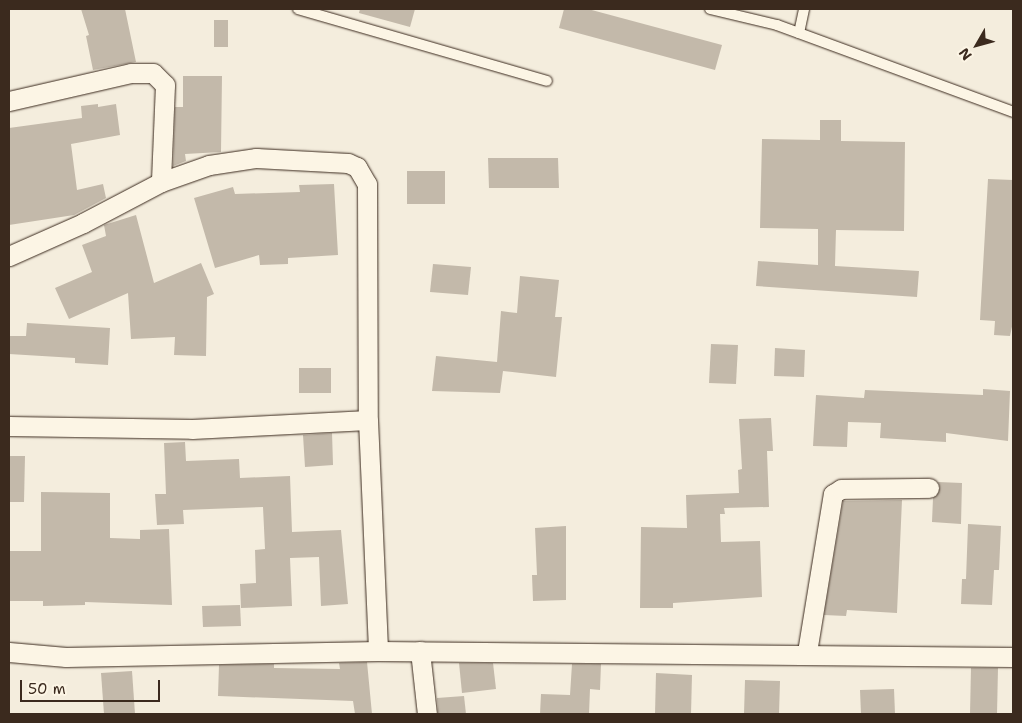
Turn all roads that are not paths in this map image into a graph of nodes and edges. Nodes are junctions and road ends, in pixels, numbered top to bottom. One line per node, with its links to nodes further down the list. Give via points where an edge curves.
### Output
1 (298, 9): 5 (lane)
2 (710, 9): 4 (lane)
3 (804, 9): 4 (lane)
4 (799, 33): 7 (lane, via 992,101)
5 (547, 81)
6 (9, 102): 8 (street, via 131,73 153,74 165,86)
7 (1013, 112)
8 (161, 182): 9 (street, via 83,223); 10 (street, via 209,165 256,158 348,163 358,167 367,184)
9 (9, 256)
10 (368, 420): 11 (street, via 192,429); 13 (street)
11 (9, 426)
12 (929, 488): 16 (street, via 841,489 833,494)
13 (378, 651): 14 (street); 15 (street, via 76,657)
14 (420, 651): 16 (street, via 649,656); 18 (street)
15 (9, 652)
16 (807, 652): 17 (street)
17 (1013, 657)
18 (427, 714)

